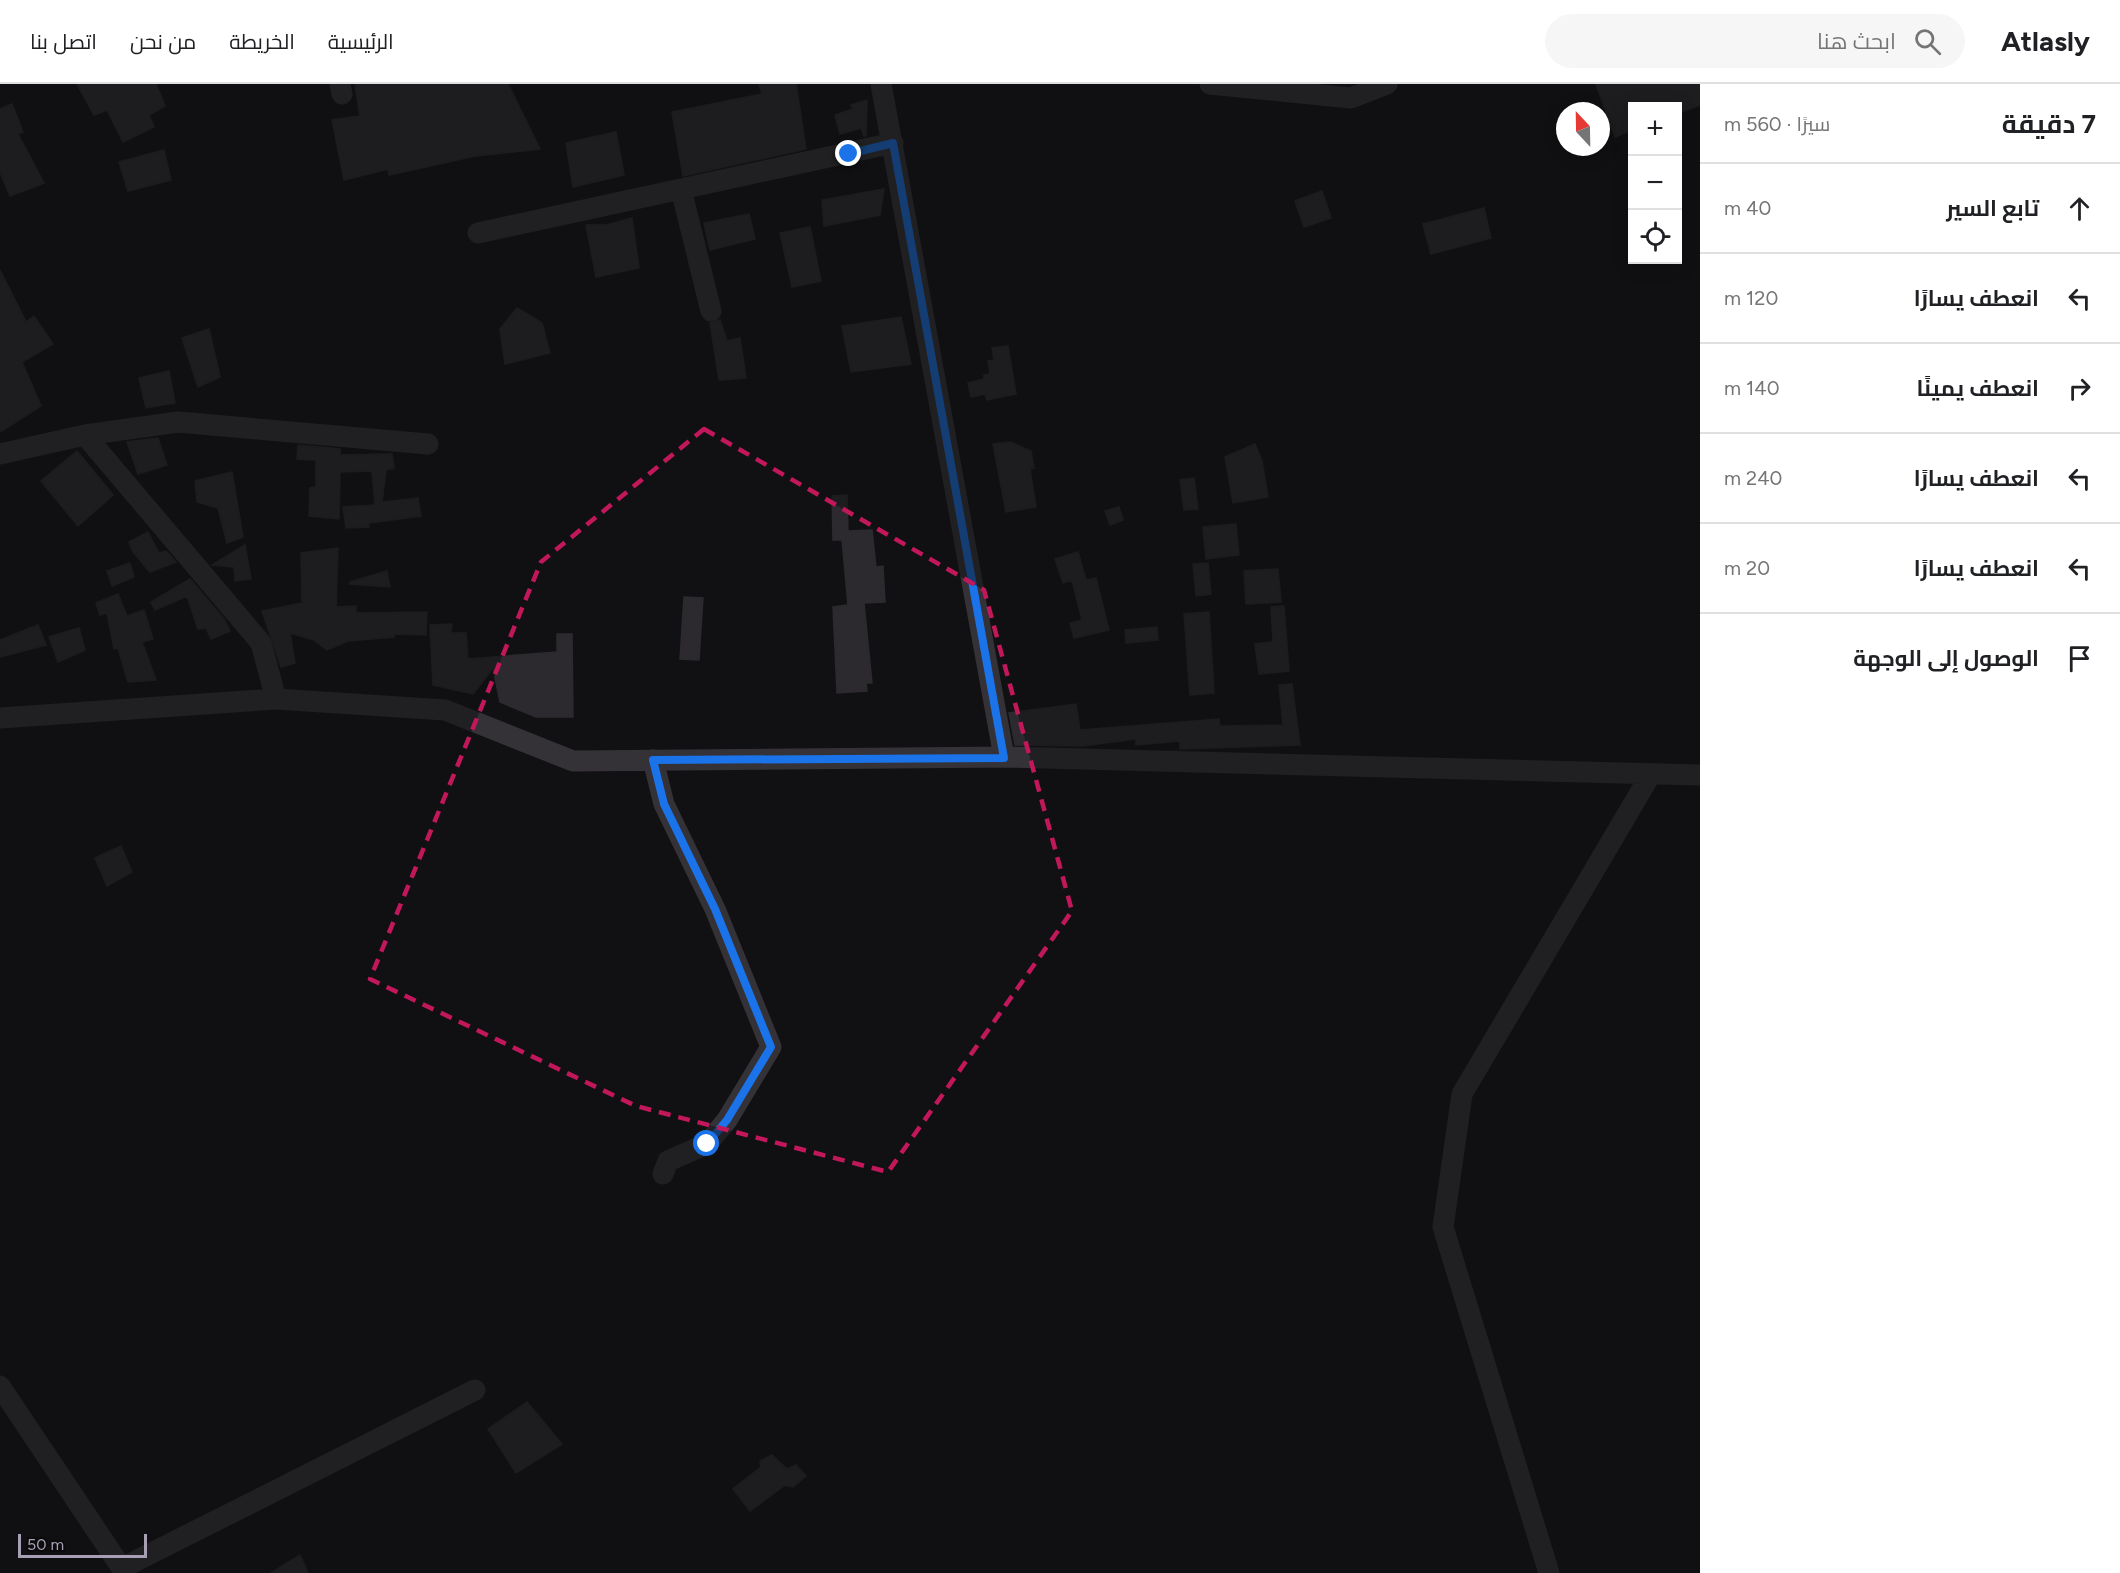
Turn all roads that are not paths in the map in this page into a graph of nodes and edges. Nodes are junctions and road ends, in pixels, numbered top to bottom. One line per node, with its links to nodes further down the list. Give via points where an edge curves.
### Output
1 (881, 84): 4 (street)
2 (1210, 84): 3 (street, via 1351,98)
3 (1388, 84)
4 (893, 143): 5 (street); 13 (street)
5 (681, 189): 6 (street); 7 (street)
6 (478, 233)
7 (711, 311)
8 (85, 435): 9 (street, via 178,422); 10 (street); 11 (street, via 261,643)
9 (428, 444)
10 (0, 454)
11 (276, 699): 12 (street); 14 (street, via 445,710 573,761)
12 (0, 718)
13 (1004, 758): 14 (street); 15 (street)
14 (653, 760): 17 (street, via 664,804 715,909 771,1047 727,1120 707,1144 669,1161)
15 (1651, 774): 16 (street); 21 (street, via 1462,1094 1443,1227)
16 (1700, 775)
17 (663, 1174)
18 (0, 1386): 20 (street)
19 (475, 1390): 20 (street)
20 (124, 1570)
21 (1549, 1573)

